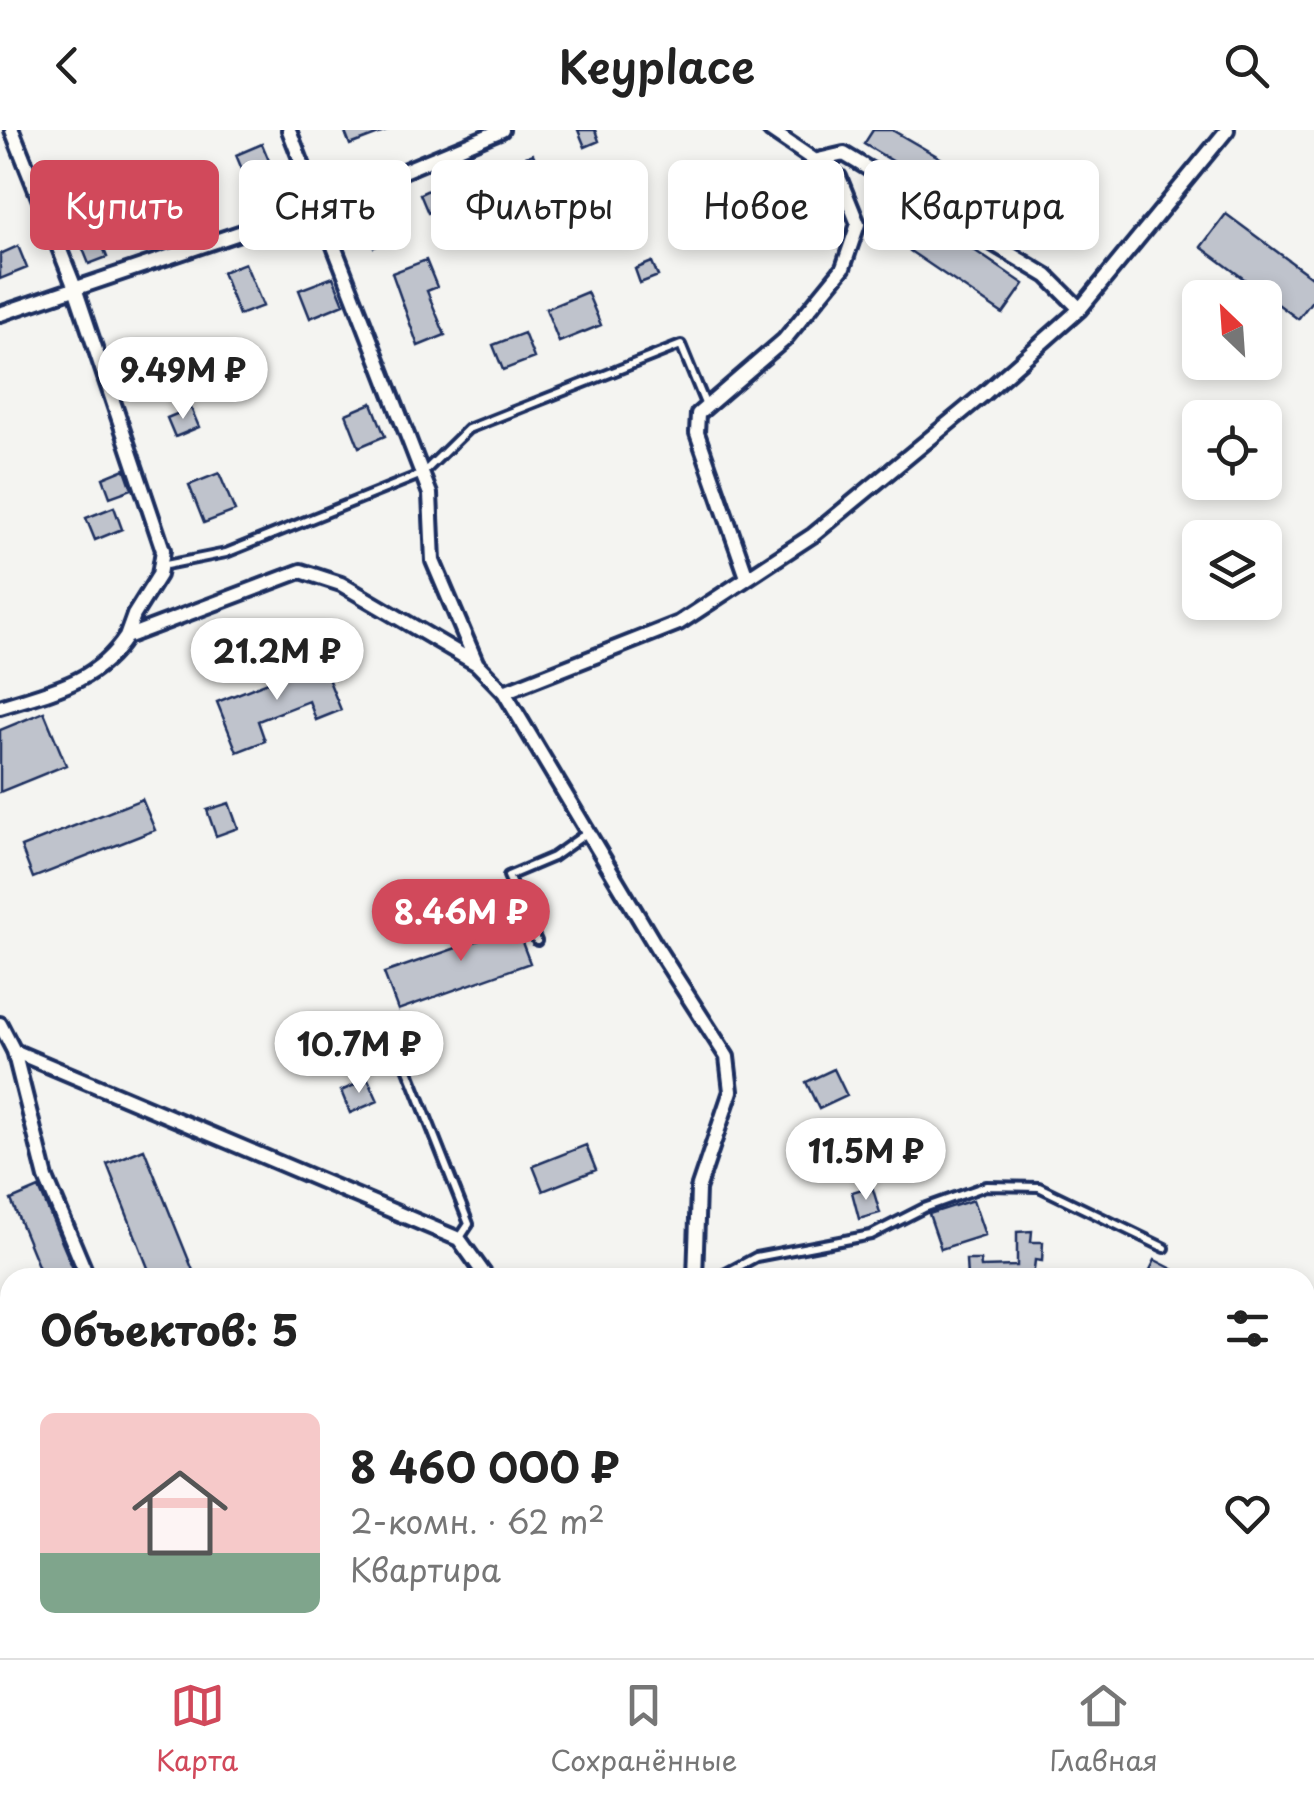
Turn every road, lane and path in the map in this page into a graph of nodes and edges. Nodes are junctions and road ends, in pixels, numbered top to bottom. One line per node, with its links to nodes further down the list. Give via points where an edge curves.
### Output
1 (12, 130): 12 (street)
2 (289, 130): 6 (street)
3 (502, 130): 8 (street)
4 (770, 130): 7 (street)
5 (1227, 130): 13 (street)
6 (301, 160)
7 (818, 160): 13 (street, via 844,154 1047,276)
8 (411, 168)
9 (844, 191): 15 (street, via 858,224 843,268 784,340)
10 (239, 233): 12 (street)
11 (336, 250): 16 (street)
12 (74, 288): 14 (street); 17 (street, via 162,550)
13 (1080, 309): 18 (street, via 813,535)
14 (0, 314)
15 (706, 406): 16 (lane, via 681,345 468,430); 18 (street, via 698,414 697,433)
16 (422, 474): 17 (lane, via 226,552); 20 (street, via 430,494 432,561)
17 (160, 566): 19 (street)
18 (747, 577): 21 (street, via 678,622)
19 (126, 637): 20 (street, via 301,571 341,584); 22 (street, via 82,681)
20 (476, 664): 21 (street)
21 (504, 692): 23 (street)
22 (0, 707)
23 (588, 832): 24 (lane, via 553,857 508,876); 32 (street, via 727,1056 731,1091 698,1190)
24 (537, 942)
25 (0, 1024): 26 (street)
26 (14, 1051): 28 (street); 30 (street, via 46,1178)
27 (407, 1068): 28 (lane, via 469,1224)
28 (459, 1239): 31 (street)
29 (1165, 1248): 33 (lane, via 1039,1187 986,1186 871,1235 756,1257)
30 (84, 1268)
31 (480, 1268)
32 (695, 1268)
33 (736, 1268)

